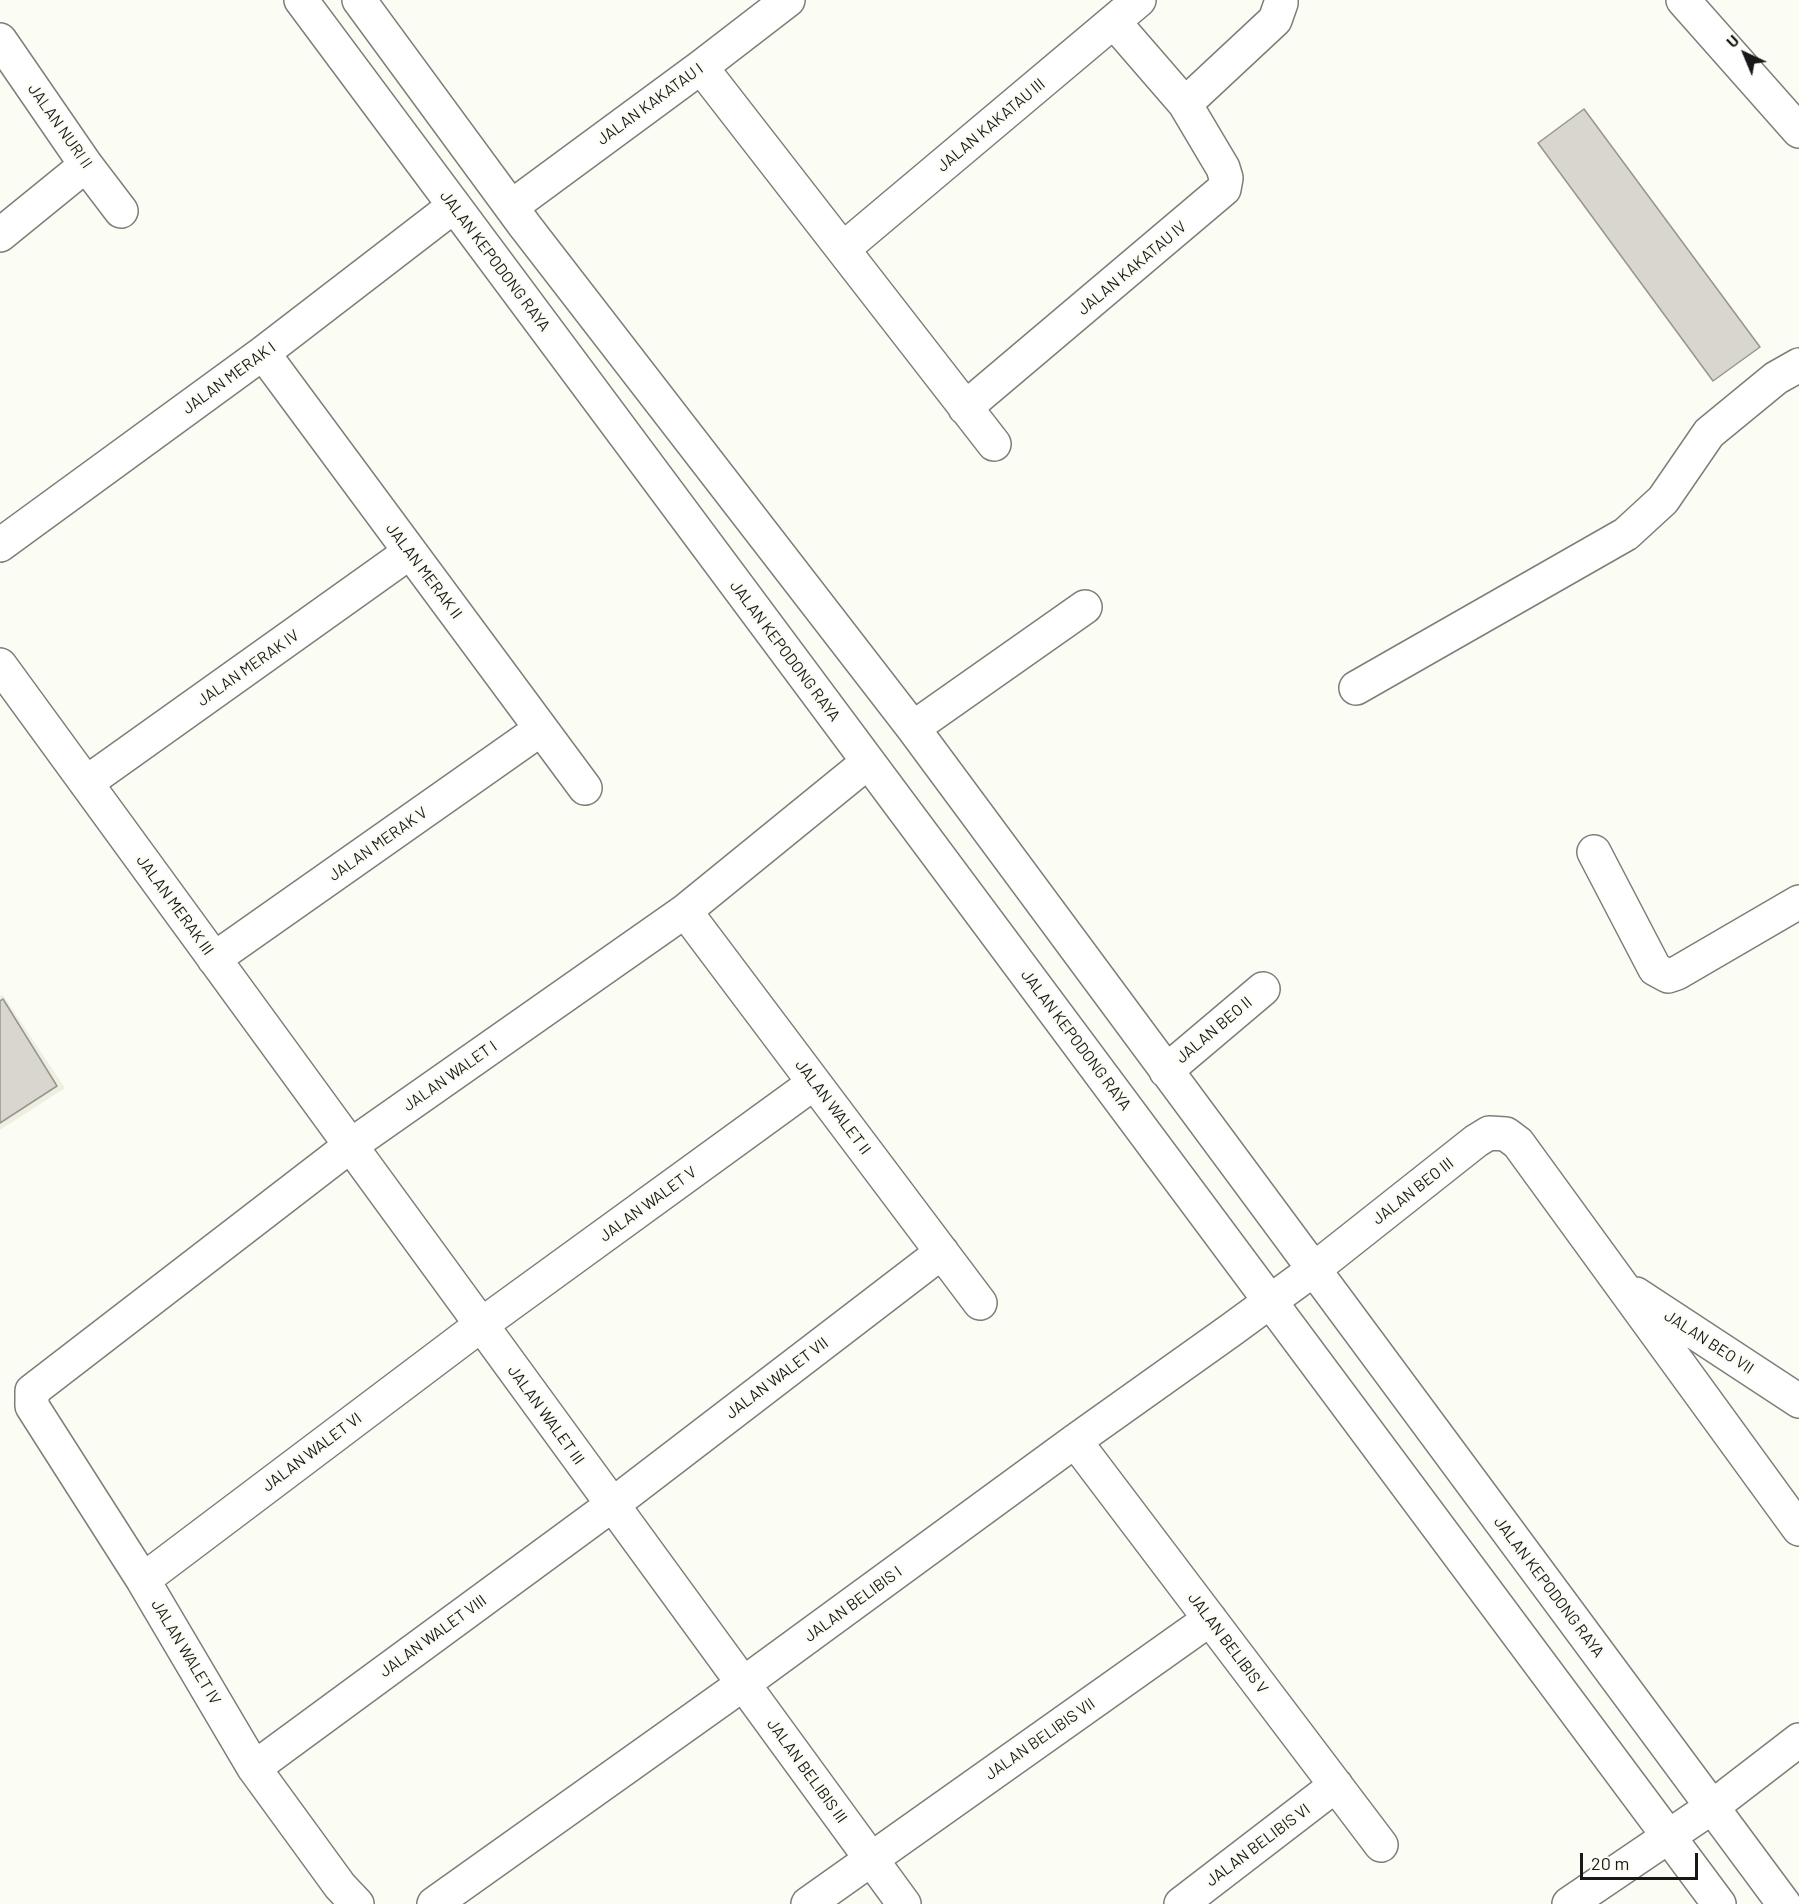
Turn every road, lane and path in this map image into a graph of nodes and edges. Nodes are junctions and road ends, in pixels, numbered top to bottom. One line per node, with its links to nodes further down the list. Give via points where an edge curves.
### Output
1 (301, 0): 14 (street, JALAN KEPODONG RAYA)
2 (359, 0): 12 (street, JALAN KEPODONG RAYA)
3 (788, 0): 9 (street, JALAN KAKATAU I)
4 (1139, 0): 7 (street, JALAN KAKATAU III)
5 (1281, 0): 10 (street, via 1275,20)
6 (1683, 0): 11 (street)
7 (1114, 22): 10 (street, JALAN KAKATAU IV); 19 (street, JALAN KAKATAU III)
8 (0, 40): 13 (street, JALAN NURI II)
9 (701, 66): 17 (street, JALAN KAKATAU I); 19 (street)
10 (1185, 104): 23 (street, JALAN KAKATAU IV, via 1223,168 1224,189)
11 (1799, 130)
12 (471, 152): 14 (street); 17 (street, JALAN KEPODONG RAYA)
13 (86, 165): 16 (street, JALAN NURI II); 18 (street)
14 (434, 179): 15 (street, JALAN KEPODONG RAYA)
15 (454, 206): 20 (street, JALAN KEPODONG RAYA); 21 (street, JALAN MERAK I)
16 (121, 211)
17 (518, 217): 20 (street, JALAN KAKATAU I); 30 (street, JALAN KEPODONG RAYA)
18 (0, 235)
19 (843, 249): 23 (street)
20 (489, 252): 32 (street, JALAN KEPODONG RAYA)
21 (263, 353): 25 (street, JALAN MERAK I); 26 (street, JALAN MERAK II)
22 (1799, 365): 29 (street, via 1776,378 1709,433 1663,500 1626,534)
23 (965, 408): 24 (street)
24 (994, 444)
25 (0, 545)
26 (410, 552): 31 (street, JALAN MERAK II); 33 (street, JALAN MERAK IV)
27 (1085, 607): 30 (street)
28 (0, 665): 33 (street, JALAN MERAK III)
29 (1356, 688)
30 (912, 728): 40 (street, JALAN KEPODONG RAYA)
31 (541, 729): 34 (street, JALAN MERAK II); 38 (street, JALAN MERAK V)
32 (868, 762): 37 (street, JALAN WALET I); 46 (street, JALAN KEPODONG RAYA)
33 (86, 783): 38 (street, JALAN MERAK III)
34 (585, 788)
35 (1594, 852): 36 (street, via 1655,969 1668,976)
36 (1799, 902)
37 (685, 911): 41 (street, JALAN WALET II); 42 (street, JALAN WALET I)
38 (214, 959): 42 (street, JALAN MERAK III)
39 (1263, 989): 40 (street, JALAN BEO II)
40 (1166, 1071): 44 (street, JALAN KEPODONG RAYA)
41 (814, 1083): 43 (street, JALAN WALET II); 48 (street, JALAN WALET V)
42 (350, 1146): 48 (street, JALAN WALET III); 49 (street, JALAN WALET I)
43 (942, 1252): 47 (street, JALAN WALET II); 52 (street, JALAN WALET VII)
44 (1313, 1270): 45 (street, JALAN BEO III, via 1476,1141 1499,1132 1518,1143); 46 (street); 60 (street, JALAN KEPODONG RAYA)
45 (1619, 1283): 50 (street, JALAN BEO VII); 53 (street)
46 (1270, 1301): 51 (street, JALAN BELIBIS I); 61 (street, JALAN KEPODONG RAYA)
47 (980, 1303)
48 (481, 1325): 52 (street, JALAN WALET III); 54 (street, JALAN WALET VI)
49 (32, 1391): 54 (street, JALAN WALET IV, via 32,1406)
50 (1799, 1401)
51 (1075, 1441): 55 (street, JALAN BELIBIS V); 56 (street, JALAN BELIBIS I)
52 (612, 1505): 56 (street, JALAN WALET III); 58 (street, JALAN WALET VIII)
53 (1799, 1529)
54 (143, 1580): 58 (street, JALAN WALET IV)
55 (1210, 1619): 59 (street, JALAN BELIBIS V); 63 (street, JALAN BELIBIS VII)
56 (743, 1684): 63 (street, JALAN BELIBIS III); 66 (street, JALAN BELIBIS I)
57 (1799, 1740): 60 (street)
58 (254, 1768): 65 (street, JALAN WALET IV)
59 (1336, 1785): 62 (street, JALAN BELIBIS V); 68 (street, JALAN BELIBIS VI)
60 (1712, 1807): 61 (street); 71 (street, JALAN KEPODONG RAYA)
61 (1669, 1837): 69 (street); 70 (street, JALAN KEPODONG RAYA)
62 (1381, 1845)
63 (870, 1858): 64 (street, JALAN BELIBIS VII); 67 (street, JALAN BELIBIS III)
64 (811, 1903)
65 (357, 1904)
66 (434, 1904)
67 (904, 1904)
68 (1180, 1904)
69 (1569, 1904)
70 (1719, 1904)
71 (1784, 1904)

